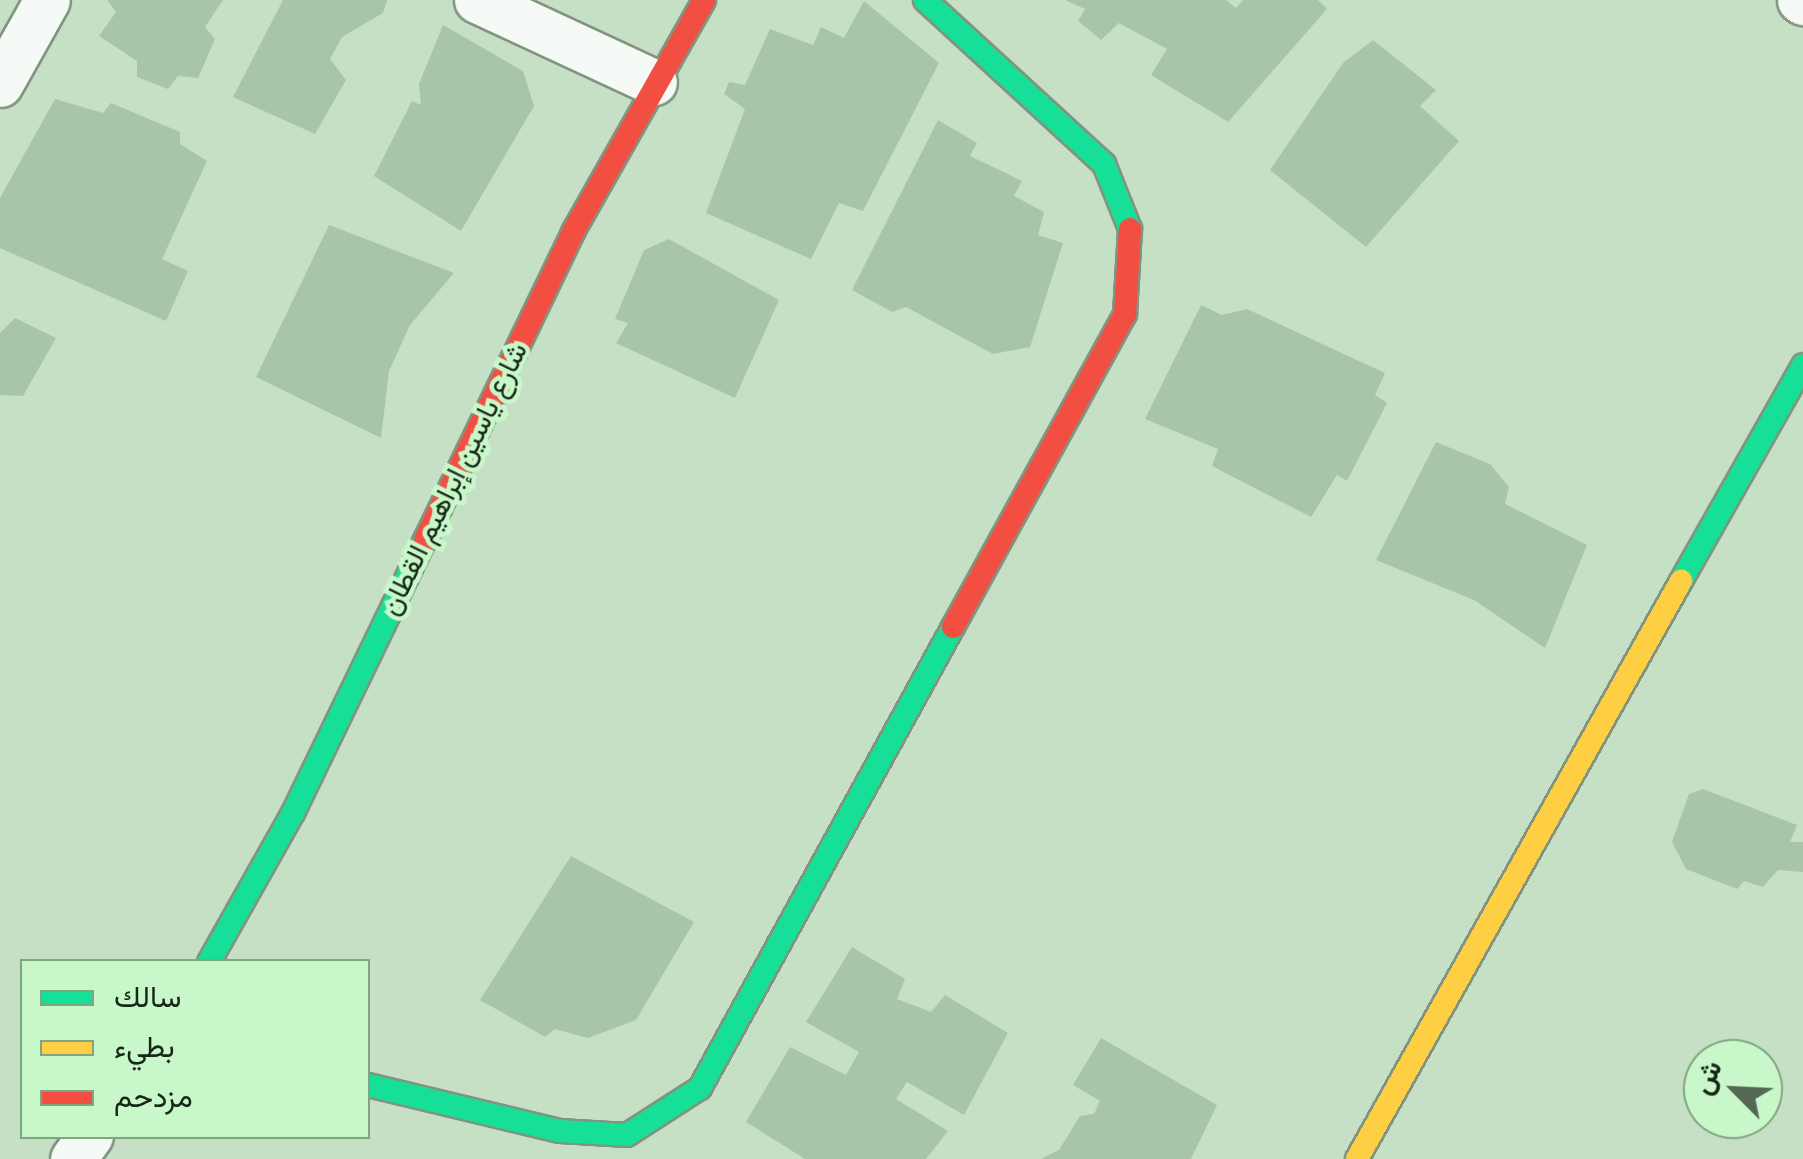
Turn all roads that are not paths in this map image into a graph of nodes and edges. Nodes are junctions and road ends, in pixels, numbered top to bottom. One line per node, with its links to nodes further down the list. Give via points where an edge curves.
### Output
1 (47, 0): 6 (street)
2 (478, 0): 5 (street)
3 (704, 0): 5 (street, شارع ياسين إبراهيم القطان)
4 (925, 0): 9 (street, via 1104,164 1130,222 1126,314 700,1088 628,1135 560,1131)
5 (654, 82): 8 (street, شارع ياسين إبراهيم القطان, via 293,813)
6 (0, 84)
7 (1803, 365): 10 (street)
8 (211, 959)
9 (370, 1084)
10 (1357, 1159)

